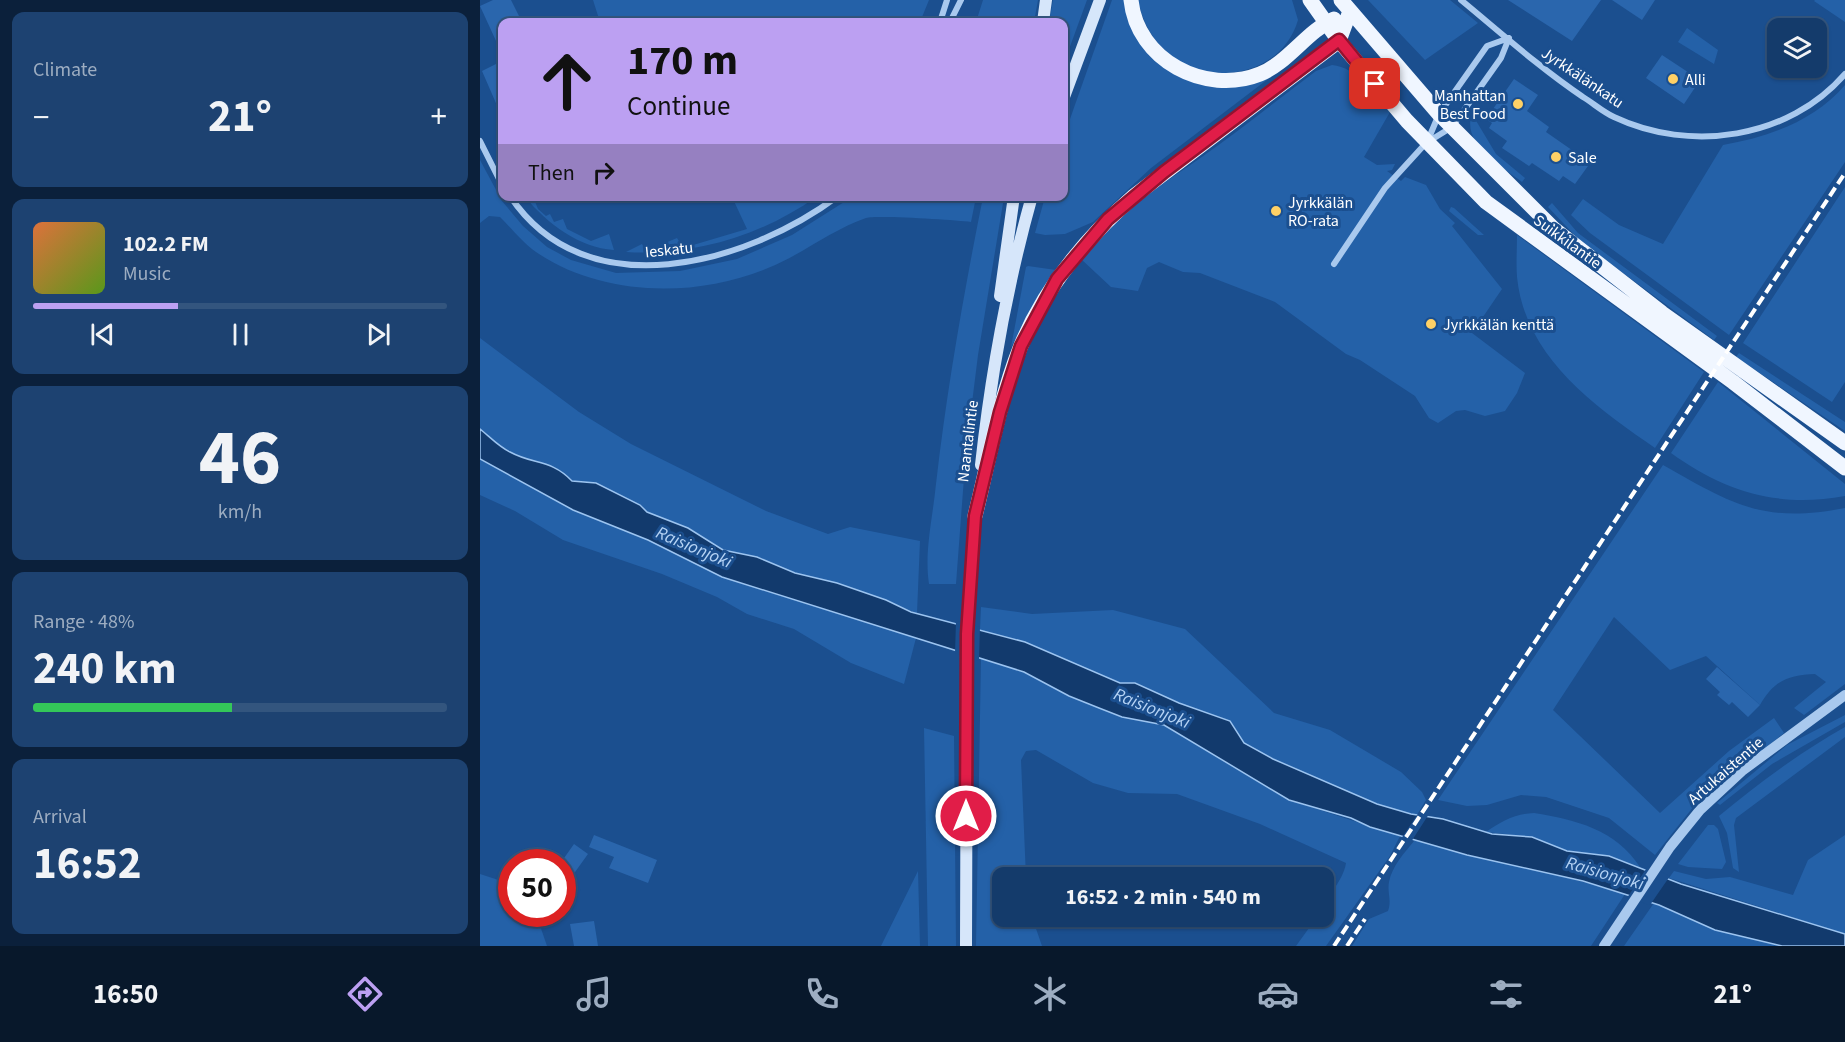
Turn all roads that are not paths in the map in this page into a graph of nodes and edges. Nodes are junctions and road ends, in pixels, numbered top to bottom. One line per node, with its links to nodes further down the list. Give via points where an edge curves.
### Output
1 (947, 0): 9 (street)
2 (962, 0): 10 (street)
3 (1046, 0): 11 (main road)
4 (1100, 0): 16 (main road)
5 (1131, 0): 12 (main road, via 1138,26 1152,48 1178,69 1204,79 1232,80 1260,74)
6 (1310, 0): 12 (main road, Suikkilantie)
7 (1461, 0): 13 (street, Jyrkkälänkatu)
8 (1346, 5): 12 (main road); 14 (main road); 17 (main road, Suikkilantie)
9 (941, 18)
10 (952, 18)
11 (1044, 18)
12 (1326, 23): 14 (main road, Suikkilantie)
13 (1509, 38): 15 (street, Jyrkkälänkatu, via 1613,117 1655,131 1698,137 1768,127 1799,112); 17 (street, via 1487,46); 18 (street, via 1501,58)
14 (1339, 40): 20 (main road, Suikkilantie); 30 (main road, via 1134,196 1071,260 1047,294 1021,346 1000,412)
15 (1845, 74)
16 (1068, 86)
17 (1439, 114): 18 (main road, Suikkilantie); 20 (street)
18 (1452, 128): 20 (street); 28 (main road, Suikkilantie, via 1581,252)
19 (480, 141): 21 (street)
20 (1426, 143): 26 (street, via 1385,188); 29 (main road, Suikkilantie, via 1486,202)
21 (498, 177)
22 (514, 201): 23 (street, Ieskatu, via 536,227 562,245 603,262 628,266 728,254 795,225)
23 (831, 201)
24 (1013, 201): 27 (main road)
25 (1031, 201): 27 (main road, Naantalintie)
26 (1334, 264)
27 (993, 369): 30 (main road, Naantalintie)
28 (1845, 443)
29 (1845, 468)
30 (975, 516): 32 (main road, Naantalintie, via 966,690)
31 (1845, 695): 33 (street, Artukaistentie, via 1726,784 1700,810 1670,847)
32 (966, 946)
33 (1604, 946)

